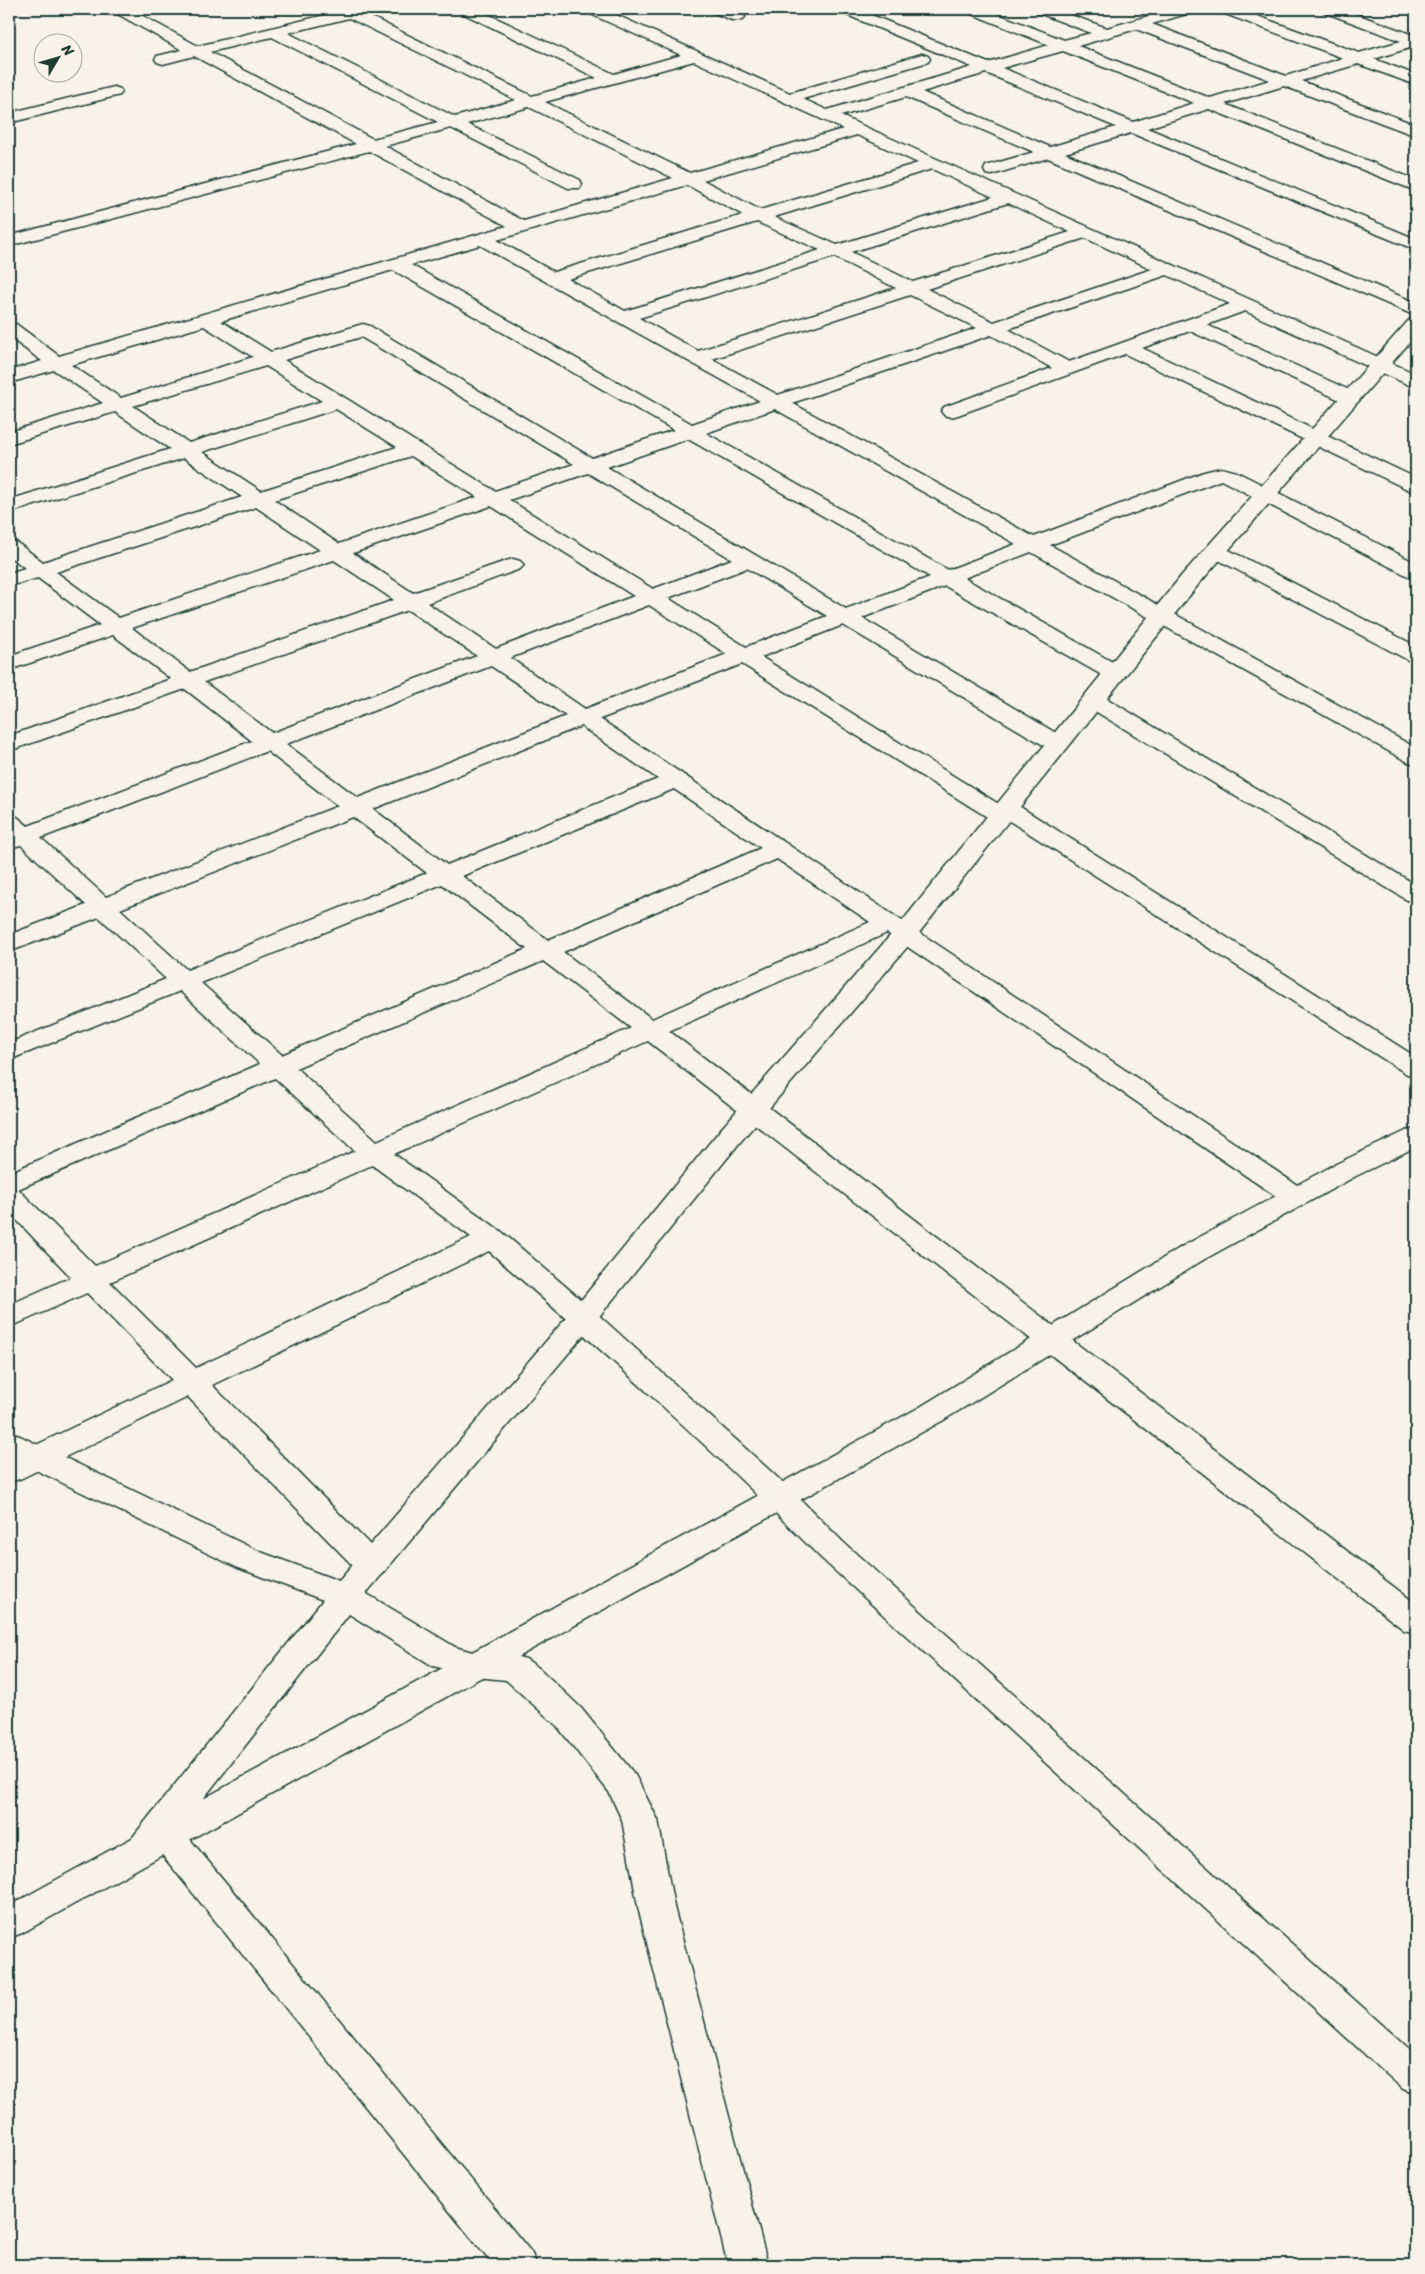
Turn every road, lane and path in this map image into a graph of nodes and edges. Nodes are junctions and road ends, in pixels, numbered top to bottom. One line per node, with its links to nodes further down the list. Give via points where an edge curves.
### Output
1 (119, 9): 20 (street)
2 (464, 9): 26 (street)
3 (591, 9): 21 (street)
4 (717, 9): 13 (street)
5 (845, 9): 25 (street)
6 (972, 9): 19 (street)
7 (1041, 9): 14 (street)
8 (1188, 9): 15 (street)
9 (1225, 9): 24 (street)
10 (1329, 9): 18 (street)
11 (354, 10): 16 (street); 32 (street)
12 (1095, 11): 14 (street)
13 (737, 18)
14 (1068, 19): 17 (street)
15 (1137, 24): 17 (street); 27 (street)
16 (274, 32): 20 (street); 36 (street)
17 (1106, 33): 19 (street)
18 (1416, 41): 24 (street)
19 (1062, 46): 25 (street); 33 (street)
20 (196, 51): 22 (street); 40 (street)
21 (696, 56): 26 (street); 31 (street)
22 (163, 59)
23 (922, 59): 31 (street)
24 (1358, 59): 27 (street); 28 (street)
25 (988, 68): 29 (street); 37 (street)
26 (612, 79): 32 (street)
27 (1286, 80): 33 (street); 39 (street)
28 (1416, 80)
29 (906, 91): 34 (street); 41 (street)
30 (114, 92): 35 (street)
31 (788, 98): 34 (street)
32 (533, 101): 36 (street); 44 (street)
33 (1210, 104): 37 (street); 46 (street)
34 (826, 115): 38 (street)
35 (9, 118)
36 (453, 122): 40 (street); 45 (street)
37 (1133, 128): 41 (street); 53 (street)
38 (859, 130): 42 (street); 44 (street)
39 (1416, 131)
40 (371, 145): 49 (street); 52 (street)
41 (1049, 152): 43 (street); 60 (street)
42 (934, 163): 47 (street); 48 (street)
43 (992, 170)
44 (689, 179): 48 (street); 49 (street)
45 (574, 184)
46 (1416, 186)
47 (1010, 197): 50 (street); 54 (street)
48 (760, 216): 54 (street); 57 (street)
49 (522, 226): 51 (street)
50 (1087, 232): 56 (street); 58 (street)
51 (482, 238): 55 (street); 57 (street)
52 (9, 240)
53 (1416, 246)
54 (835, 252): 58 (street); 61 (street)
55 (395, 264): 62 (street); 80 (street)
56 (1168, 268): 59 (street); 66 (street)
57 (553, 278): 61 (street)
58 (910, 290): 66 (street); 68 (street)
59 (1246, 304): 63 (street); 71 (street)
60 (1416, 310)
61 (624, 317): 68 (street)
62 (205, 320): 69 (street); 70 (street)
63 (1190, 324): 67 (street); 75 (street)
64 (1416, 324): 71 (street)
65 (9, 328): 70 (street)
66 (992, 328): 72 (street); 77 (street)
67 (1124, 347): 72 (street); 82 (street)
68 (696, 358): 77 (street)
69 (268, 359): 76 (street); 78 (street); 85 (street, via 363,330)
70 (56, 363): 73 (street); 78 (street)
71 (1380, 365): 74 (street); 75 (street)
72 (1066, 368): 79 (street)
73 (9, 377)
74 (1416, 381)
75 (1351, 398): 82 (street)
76 (338, 402): 83 (street); 84 (street)
77 (776, 402): 80 (street); 91 (street)
78 (118, 405): 81 (street); 84 (street)
79 (952, 411)
80 (690, 431): 85 (street); 99 (street)
81 (9, 438)
82 (1315, 438): 86 (street); 87 (street)
83 (412, 449): 88 (street); 89 (street)
84 (186, 450): 89 (street); 90 (street)
85 (590, 465): 88 (street); 95 (street)
86 (1412, 480)
87 (1265, 495): 91 (street, via 1221,474); 94 (street); 98 (street)
88 (492, 498): 93 (street); 101 (street)
89 (258, 499): 93 (street); 97 (street)
90 (9, 507)
91 (1032, 544): 99 (street); 104 (street)
92 (9, 546): 97 (street)
93 (336, 551): 102 (street); 105 (street)
94 (1216, 551): 104 (street); 107 (street)
95 (749, 560): 101 (street); 103 (street)
96 (513, 565): 102 (street)
97 (40, 570): 100 (street); 105 (street)
98 (1416, 571)
99 (947, 576): 103 (street); 110 (street)
100 (9, 580)
101 (651, 597): 106 (street); 108 (street)
102 (412, 602): 108 (street); 111 (street)
103 (844, 616): 106 (street); 116 (street)
104 (1162, 616): 110 (street); 117 (street)
105 (116, 626): 109 (street); 111 (street)
106 (744, 655): 113 (street); 120 (street)
107 (1416, 655)
108 (494, 657): 113 (street); 114 (street)
109 (9, 663)
110 (1115, 673): 112 (street)
111 (189, 682): 114 (street); 115 (street)
112 (1093, 700): 116 (street); 124 (street)
113 (584, 717): 118 (street); 119 (street)
114 (270, 742): 119 (street); 121 (street)
115 (9, 744)
116 (1058, 744): 120 (street)
117 (1416, 757)
118 (676, 780): 122 (street); 123 (street)
119 (355, 807): 123 (street); 125 (street)
120 (1003, 812): 126 (street); 133 (street)
121 (14, 833): 125 (street)
122 (779, 849): 126 (street); 128 (street)
123 (444, 874): 128 (street); 129 (street)
124 (1416, 895)
125 (102, 907): 127 (street); 129 (street)
126 (897, 928): 130 (street); 134 (street); 139 (street)
127 (9, 944)
128 (545, 950): 130 (street); 132 (street)
129 (184, 980): 131 (street); 132 (street)
130 (650, 1029): 134 (street); 136 (street)
131 (9, 1052)
132 (278, 1066): 136 (street); 137 (street)
133 (1416, 1068)
134 (754, 1108): 143 (street); 144 (street)
135 (1416, 1137): 139 (street)
136 (374, 1152): 140 (street); 141 (street)
137 (9, 1182)
138 (9, 1196): 141 (street)
139 (1296, 1197): 144 (street, via 1193,1253)
140 (492, 1238): 143 (street); 145 (street)
141 (90, 1279): 142 (street); 145 (street)
142 (9, 1316)
143 (583, 1318): 147 (street); 148 (street)
144 (1053, 1339): 147 (street, via 931,1414); 150 (street)
145 (191, 1383): 146 (street); 148 (street)
146 (18, 1457): 149 (street, via 248,1559)
147 (779, 1497): 151 (street); 154 (street, via 832,1550)
148 (372, 1566): 149 (street)
149 (345, 1596): 151 (street, via 445,1656); 152 (street)
150 (1416, 1621)
151 (476, 1665): 152 (street); 156 (street, via 514,1668 569,1716 623,1784 640,1820 656,1907)
152 (156, 1842): 153 (street); 155 (street)
153 (9, 1923)
154 (1416, 2078)
155 (517, 2265)
156 (748, 2265)

